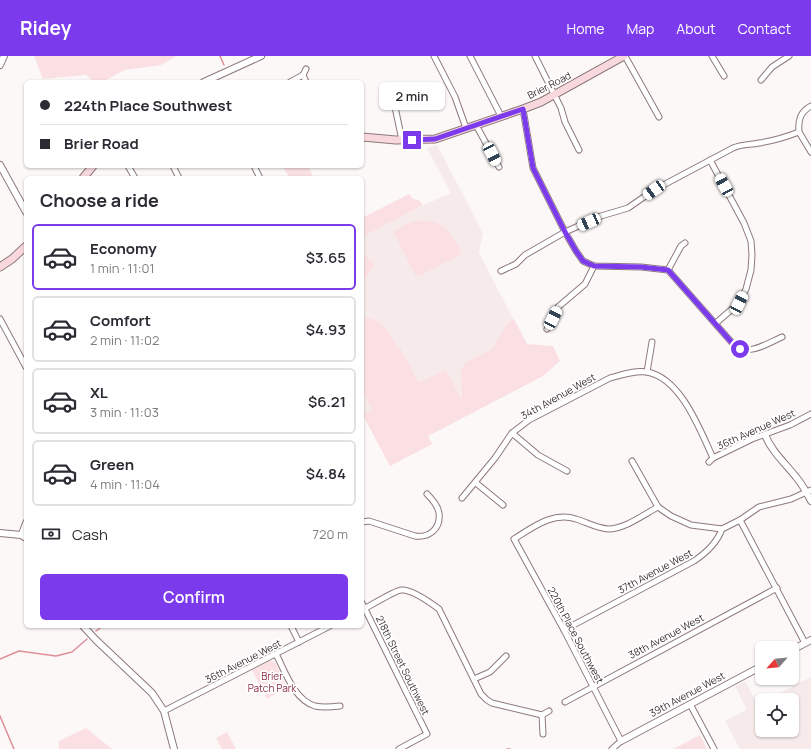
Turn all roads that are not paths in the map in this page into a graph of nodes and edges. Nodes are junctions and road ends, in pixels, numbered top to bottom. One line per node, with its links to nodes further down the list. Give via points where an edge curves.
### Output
1 (4, 56): 9 (street)
2 (261, 56): 13 (street)
3 (434, 56): 24 (street, via 455,97)
4 (470, 56): 21 (street)
5 (535, 56): 18 (street)
6 (624, 56): 18 (main road, Brier Road); 22 (street)
7 (712, 56): 12 (street)
8 (789, 56): 16 (street, via 772,67)
9 (0, 65)
10 (306, 69): 11 (street)
11 (303, 75): 14 (street); 15 (street)
12 (724, 76)
13 (208, 80)
14 (294, 80)
15 (305, 80)
16 (761, 80)
17 (387, 91): 27 (street, via 395,107)
18 (555, 94): 20 (main road, Brier Road); 28 (street)
19 (811, 106): 25 (street, via 802,113 798,122)
20 (523, 109): 21 (main road, Brier Road); 36 (street, via 533,168)
21 (500, 116): 23 (main road, Brier Road)
22 (658, 118)
23 (476, 125): 24 (main road, Brier Road); 32 (street)
24 (466, 128): 27 (main road, Brier Road, via 430,140)
25 (799, 132): 29 (street); 30 (street, via 781,139 740,145)
26 (364, 137): 27 (main road, Brier Road)
27 (402, 140)
28 (579, 150)
29 (811, 152)
30 (710, 160): 36 (street, via 654,190 628,208 601,216); 44 (street, via 744,223 751,241 752,255 746,289 739,303)
31 (0, 164): 35 (street)
32 (499, 167)
33 (91, 168): 34 (main road)
34 (85, 176)
35 (24, 208)
36 (565, 232): 39 (street, via 583,261); 42 (street)
37 (685, 243): 41 (street)
38 (24, 248): 40 (main road)
39 (594, 266): 41 (street); 45 (street, via 585,284 558,307)
40 (0, 267)
41 (668, 270): 44 (street)
42 (501, 271)
43 (0, 319): 48 (street)
44 (716, 323): 46 (street, via 740,349 752,350)
45 (547, 329)
46 (782, 337)
47 (652, 342): 49 (street)
48 (24, 363)
49 (647, 372): 51 (street, 34th Avenue West, via 610,378 529,420); 52 (street, 36th Avenue West, via 671,384 683,398 702,433 711,460)
50 (811, 414): 52 (street, 36th Avenue West)
51 (512, 433): 54 (street, via 538,454); 55 (street, 34th Avenue West)
52 (765, 434): 56 (street, via 774,452)
53 (632, 461): 61 (street)
54 (566, 471)
55 (476, 483): 58 (street, 34th Avenue West); 60 (street)
56 (809, 491): 59 (street); 62 (street, via 791,499 759,507)
57 (427, 494): 63 (street, via 439,514 437,527 430,535 415,536 369,521)
58 (462, 498)
59 (811, 501)
60 (502, 505)
61 (658, 507): 64 (street, via 691,525); 72 (street, 220th Place Southwest, via 629,523 608,529 588,525 574,518 546,520 514,539)
62 (740, 520): 64 (street); 67 (street)
63 (364, 522)
64 (722, 529): 72 (street, 37th Avenue West, via 719,538 694,561)
65 (0, 533): 66 (street)
66 (23, 537)
67 (776, 588): 74 (street); 80 (street, 38th Avenue West)
68 (364, 609): 79 (street, via 400,590 408,591 430,602 439,609); 90 (street, 218th Street Southwest, via 427,734)
69 (85, 628): 84 (street, via 152,692)
70 (292, 628): 73 (street)
71 (326, 628): 73 (street, 36th Avenue West)
72 (564, 630): 80 (street, 220th Place Southwest)
73 (299, 642): 76 (street, 36th Avenue West)
74 (808, 642): 75 (street)
75 (799, 646)
76 (276, 654): 83 (street, via 295,691 304,700 314,706); 84 (street, 36th Avenue West)
77 (506, 656): 79 (street, via 490,672)
78 (755, 670): 82 (street, 39th Avenue West)
79 (474, 680): 86 (street, via 481,694 492,703)
80 (593, 686): 81 (street, 38th Avenue West); 88 (street, 220th Place Southwest)
81 (565, 702)
82 (690, 704): 88 (street, 39th Avenue West); 92 (street)
83 (340, 706)
84 (164, 711): 89 (street)
85 (549, 711): 86 (street)
86 (542, 715): 87 (street)
87 (543, 734)
88 (621, 741): 91 (street)
89 (174, 749)
90 (399, 749)
91 (612, 749)
92 (714, 749)

